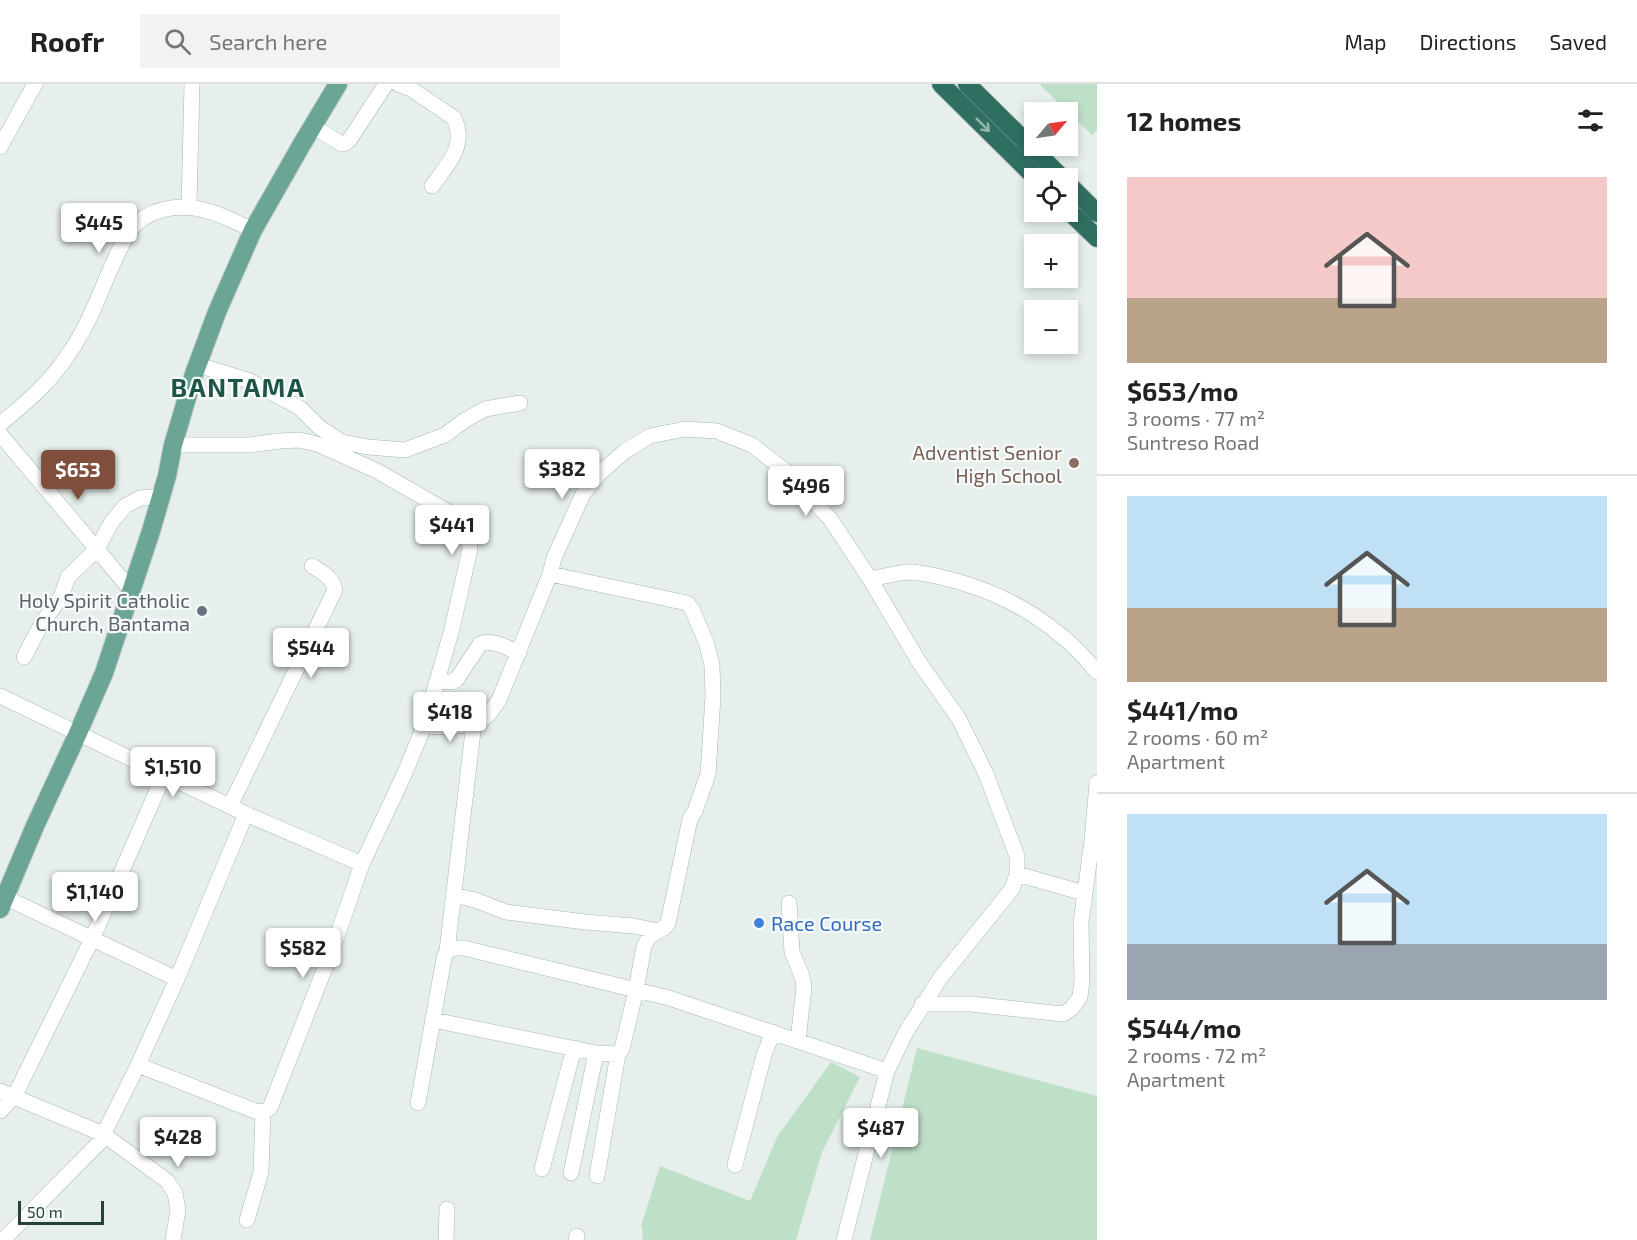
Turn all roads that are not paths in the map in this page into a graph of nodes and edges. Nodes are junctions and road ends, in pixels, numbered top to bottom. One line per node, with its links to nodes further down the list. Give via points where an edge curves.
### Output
1 (35, 84): 9 (street)
2 (192, 84): 14 (street)
3 (338, 84): 8 (main road)
4 (386, 84): 8 (street, via 346,143)
5 (398, 84): 12 (street, via 454,117 458,125 454,156)
6 (941, 84): 10 (highway, one-way to 10)
7 (967, 84): 11 (highway)
8 (312, 126): 17 (main road)
9 (0, 147)
10 (1026, 168)
11 (1052, 168)
12 (432, 186)
13 (1078, 194): 15 (highway)
14 (189, 207): 17 (street); 21 (street, via 151,213 136,224 70,353 27,402)
15 (1097, 213)
16 (1078, 220): 18 (highway)
17 (253, 230): 19 (main road)
18 (1097, 238)
19 (198, 365): 20 (street, via 250,381 300,408 342,442 368,447 405,450 445,435 485,410); 23 (main road)
20 (520, 403)
21 (0, 424)
22 (0, 434): 25 (street)
23 (173, 446): 24 (main road); 33 (street, via 299,440 316,444 377,471 465,524 470,549)
24 (161, 496): 25 (street, via 140,498 125,506); 29 (main road)
25 (97, 549): 29 (street); 31 (street, via 68,577 61,597)
26 (312, 566): 40 (street, via 324,573 335,590)
27 (550, 574): 28 (street, via 583,494 599,474 650,436 685,429 717,431 752,445 788,473 831,520); 30 (street); 48 (street, via 687,603 706,642 712,665 713,697 708,774 690,819 668,922)
28 (870, 579): 32 (street, via 908,572 996,594 1059,633); 43 (street, via 919,662 959,719 1010,837 1017,856)
29 (132, 590): 37 (main road, via 104,673)
30 (519, 653): 33 (street, via 484,641 458,679); 35 (street, via 499,700 488,715)
31 (24, 657)
32 (1097, 672)
33 (437, 681): 36 (street)
34 (0, 696): 37 (street)
35 (474, 723): 36 (street); 45 (street)
36 (424, 726): 42 (street)
37 (78, 733): 38 (street); 46 (main road)
38 (164, 775): 40 (street); 49 (street)
39 (1097, 783): 44 (street)
40 (230, 807): 41 (street)
41 (246, 814): 42 (street); 51 (street)
42 (362, 864): 65 (street, via 270,1108)
43 (1017, 874): 44 (street); 53 (street, via 1012,889)
44 (1084, 893): 53 (street, via 1082,980 1080,997 1072,1008 1063,1014 970,1004)
45 (453, 895): 48 (street, via 506,912); 50 (street)
46 (2, 901): 49 (street)
47 (789, 903): 56 (street, via 792,952 804,987)
48 (658, 931): 52 (street, via 644,946)
49 (92, 939): 51 (street); 62 (street)
50 (447, 951): 52 (street, via 464,948); 54 (street)
51 (177, 979): 60 (street)
52 (636, 990): 55 (street); 59 (street)
53 (922, 1004): 61 (street)
54 (433, 1020): 57 (street); 63 (street)
55 (773, 1032): 56 (street); 67 (street)
56 (798, 1041): 61 (street)
57 (574, 1048): 58 (street); 68 (street)
58 (596, 1053): 59 (street); 69 (street)
59 (618, 1054): 70 (street)
60 (138, 1065): 65 (street); 66 (street)
61 (887, 1071): 76 (street)
62 (7, 1094): 64 (street); 66 (street)
63 (418, 1103)
64 (0, 1111)
65 (263, 1112): 72 (street, via 261,1172)
66 (103, 1134): 73 (street, via 99,1143); 74 (street, via 167,1181 175,1193 178,1210)
67 (735, 1165)
68 (542, 1169)
69 (571, 1173)
70 (597, 1176)
71 (447, 1209): 75 (street)
72 (247, 1220)
73 (3, 1240)
74 (173, 1240)
75 (446, 1240)
76 (844, 1240)

